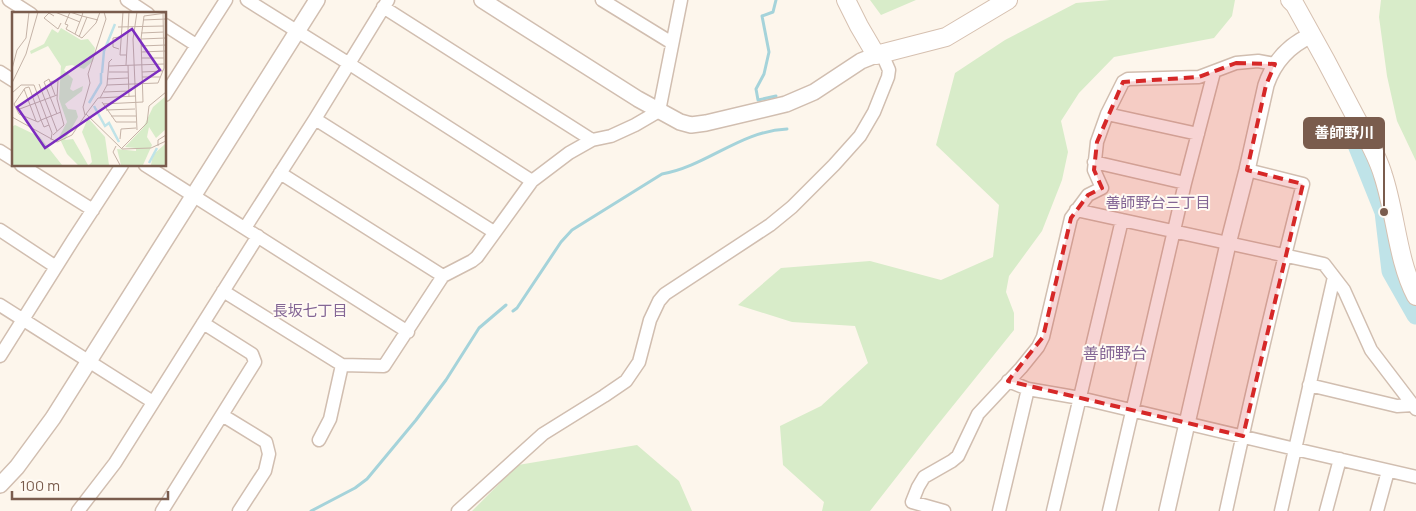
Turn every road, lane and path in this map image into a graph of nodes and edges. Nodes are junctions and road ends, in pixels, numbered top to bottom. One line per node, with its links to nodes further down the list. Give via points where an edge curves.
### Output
1 (9, 0): 13 (street)
2 (127, 0): 14 (street)
3 (226, 0): 19 (street)
4 (247, 0): 16 (street)
5 (317, 0): 16 (street)
6 (602, 0): 18 (street)
7 (681, 0): 18 (street)
8 (846, 0): 20 (main road)
9 (1008, 0): 20 (main road, via 946,37)
10 (1290, 0): 17 (main road)
11 (487, 1): 27 (street)
12 (386, 4): 21 (street); 31 (street)
13 (28, 12)
14 (145, 12)
15 (166, 26): 19 (street)
16 (297, 32): 21 (street); 42 (street)
17 (1312, 35): 22 (street, via 1282,55); 57 (main road, via 1383,173 1403,261)
18 (672, 43): 27 (street)
19 (196, 45): 26 (street)
20 (879, 54): 27 (street, via 861,61 814,92 773,108 691,125); 84 (street, via 889,70 888,77 860,136 834,165 770,225 665,294 650,320 638,362 626,381 543,434)
21 (348, 63): 29 (street); 40 (street)
22 (1275, 64): 24 (street, via 1258,61 1236,63); 38 (street, via 1266,84)
23 (0, 72): 25 (street)
24 (1214, 72): 28 (street, via 1199,77 1128,79 1123,82); 30 (street)
25 (12, 80)
26 (166, 93)
27 (659, 111): 31 (street, via 612,136)
28 (1108, 114): 30 (street); 34 (street, via 1097,142)
29 (315, 119): 39 (street); 48 (street)
30 (1198, 134): 41 (street)
31 (592, 140): 40 (street)
32 (0, 151): 33 (street)
33 (12, 159)
34 (1094, 162): 41 (street); 44 (street, via 1102,188 1088,194)
35 (23, 166): 43 (street)
36 (121, 166): 43 (street)
37 (147, 166): 42 (street)
38 (1247, 170): 51 (street); 52 (street, via 1303,184)
39 (280, 173): 46 (street); 54 (street)
40 (532, 181): 48 (street)
41 (1185, 183): 49 (street)
42 (194, 195): 46 (street); 63 (street)
43 (92, 210): 53 (street)
44 (1076, 210): 45 (street); 65 (street, via 1071,218 1043,337)
45 (1122, 220): 49 (street); 68 (street)
46 (246, 228): 50 (street)
47 (0, 230): 53 (street)
48 (494, 232): 54 (street, via 478,257)
49 (1174, 232): 51 (street); 71 (street)
50 (258, 236): 56 (street); 61 (street)
51 (1228, 244): 52 (street); 73 (street)
52 (1284, 256): 55 (street, via 1324,264); 74 (street)
53 (56, 267): 59 (street)
54 (443, 276): 61 (street)
55 (1334, 277): 66 (street); 70 (street, via 1344,290 1371,350)
56 (223, 291): 60 (street); 64 (street)
57 (1416, 296)
58 (0, 305): 59 (street)
59 (23, 320): 62 (street); 63 (street)
60 (203, 323): 69 (street); 72 (street, via 252,354 255,362)
61 (408, 332): 64 (street, via 384,366)
62 (0, 356)
63 (90, 361): 69 (street); 80 (street, via 17,467)
64 (342, 365): 75 (street, via 330,420)
65 (1008, 381): 67 (street); 85 (street, via 978,414 958,456 924,477 918,487 912,502)
66 (1309, 385): 70 (street, via 1397,406); 76 (street)
67 (1028, 389): 68 (street); 86 (street)
68 (1080, 398): 71 (street); 87 (street)
69 (153, 402): 81 (street, via 115,463)
70 (1414, 407)
71 (1132, 410): 73 (street); 88 (street)
72 (222, 415): 82 (street); 83 (street, via 266,442 269,454 265,471)
73 (1187, 423): 74 (street); 89 (street)
74 (1242, 436): 76 (street); 90 (street)
75 (319, 440)
76 (1295, 449): 77 (street); 91 (street)
77 (1340, 459): 78 (street); 92 (street)
78 (1388, 471): 79 (street); 93 (street)
79 (1416, 477)
80 (0, 485)
81 (78, 511)
82 (162, 511)
83 (240, 511)
84 (458, 511)
85 (944, 511)
86 (999, 511)
87 (1053, 511)
88 (1109, 511)
89 (1167, 511)
90 (1226, 511)
91 (1280, 511)
92 (1326, 511)
93 (1377, 511)

